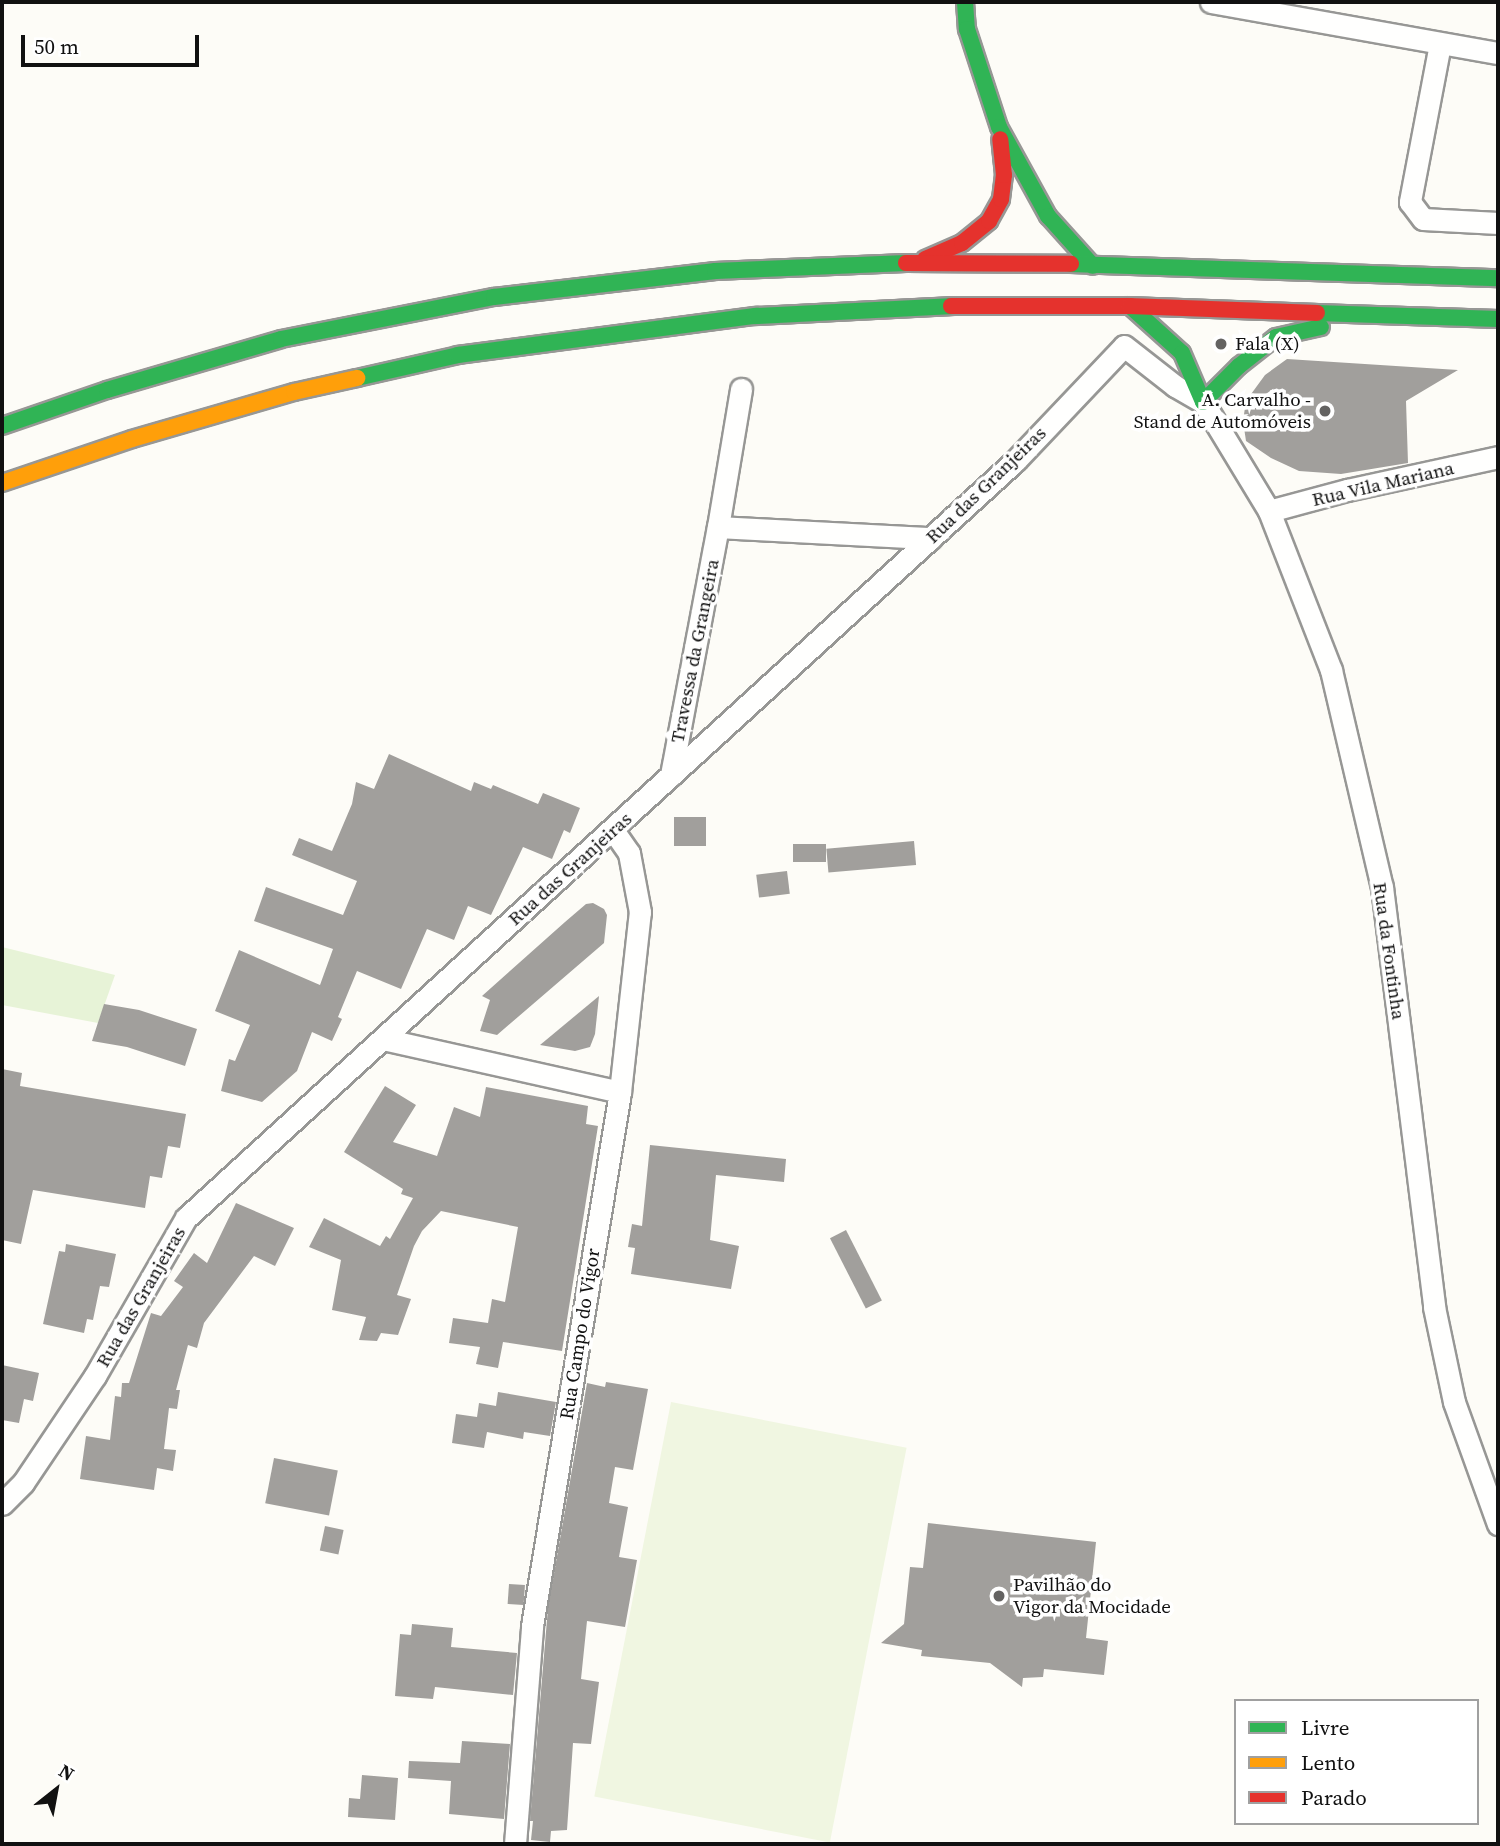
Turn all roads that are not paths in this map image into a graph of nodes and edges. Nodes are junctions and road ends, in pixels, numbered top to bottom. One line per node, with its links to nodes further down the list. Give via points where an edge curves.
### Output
1 (965, 2): 5 (highway, via 967,29)
2 (1211, 2): 3 (street)
3 (1440, 44): 4 (street); 6 (street, via 1410,202 1423,219)
4 (1498, 53)
5 (999, 127): 7 (highway, via 1004,175 1001,200 989,221 962,243); 8 (highway, via 1048,216)
6 (1498, 223)
7 (918, 262): 8 (highway); 15 (highway, via 715,271 494,297 281,339)
8 (1093, 266): 9 (highway)
9 (1498, 278)
10 (1130, 306): 11 (highway); 14 (highway, via 1182,353); 17 (highway, via 961,306 756,316 458,355 282,396)
11 (1367, 316): 12 (highway); 14 (highway, via 1276,337)
12 (1498, 319)
13 (741, 389): 19 (street, Travessa da Grangeira)
14 (1203, 402): 18 (street, Rua da Fontinha); 20 (street, Rua das Granjeiras, via 1124,346 1015,461)
15 (2, 426)
16 (1498, 457): 18 (street, Rua Vila Mariana)
17 (2, 482)
18 (1269, 512): 26 (street, Rua da Fontinha, via 1331,670 1381,887 1434,1307 1454,1402)
19 (718, 527): 20 (street); 21 (street, Travessa da Grangeira)
20 (931, 538): 21 (street, Rua das Granjeiras)
21 (671, 775): 22 (street, Rua das Granjeiras)
22 (613, 830): 23 (street, Rua das Granjeiras); 24 (street, Rua Campo do Vigor, via 629,853 640,912)
23 (383, 1039): 24 (street); 25 (street, Rua das Granjeiras, via 186,1218 95,1376 23,1483)
24 (620, 1091): 27 (street, Rua Campo do Vigor, via 532,1626)
25 (2, 1504)
26 (1498, 1524)
27 (515, 1844)

